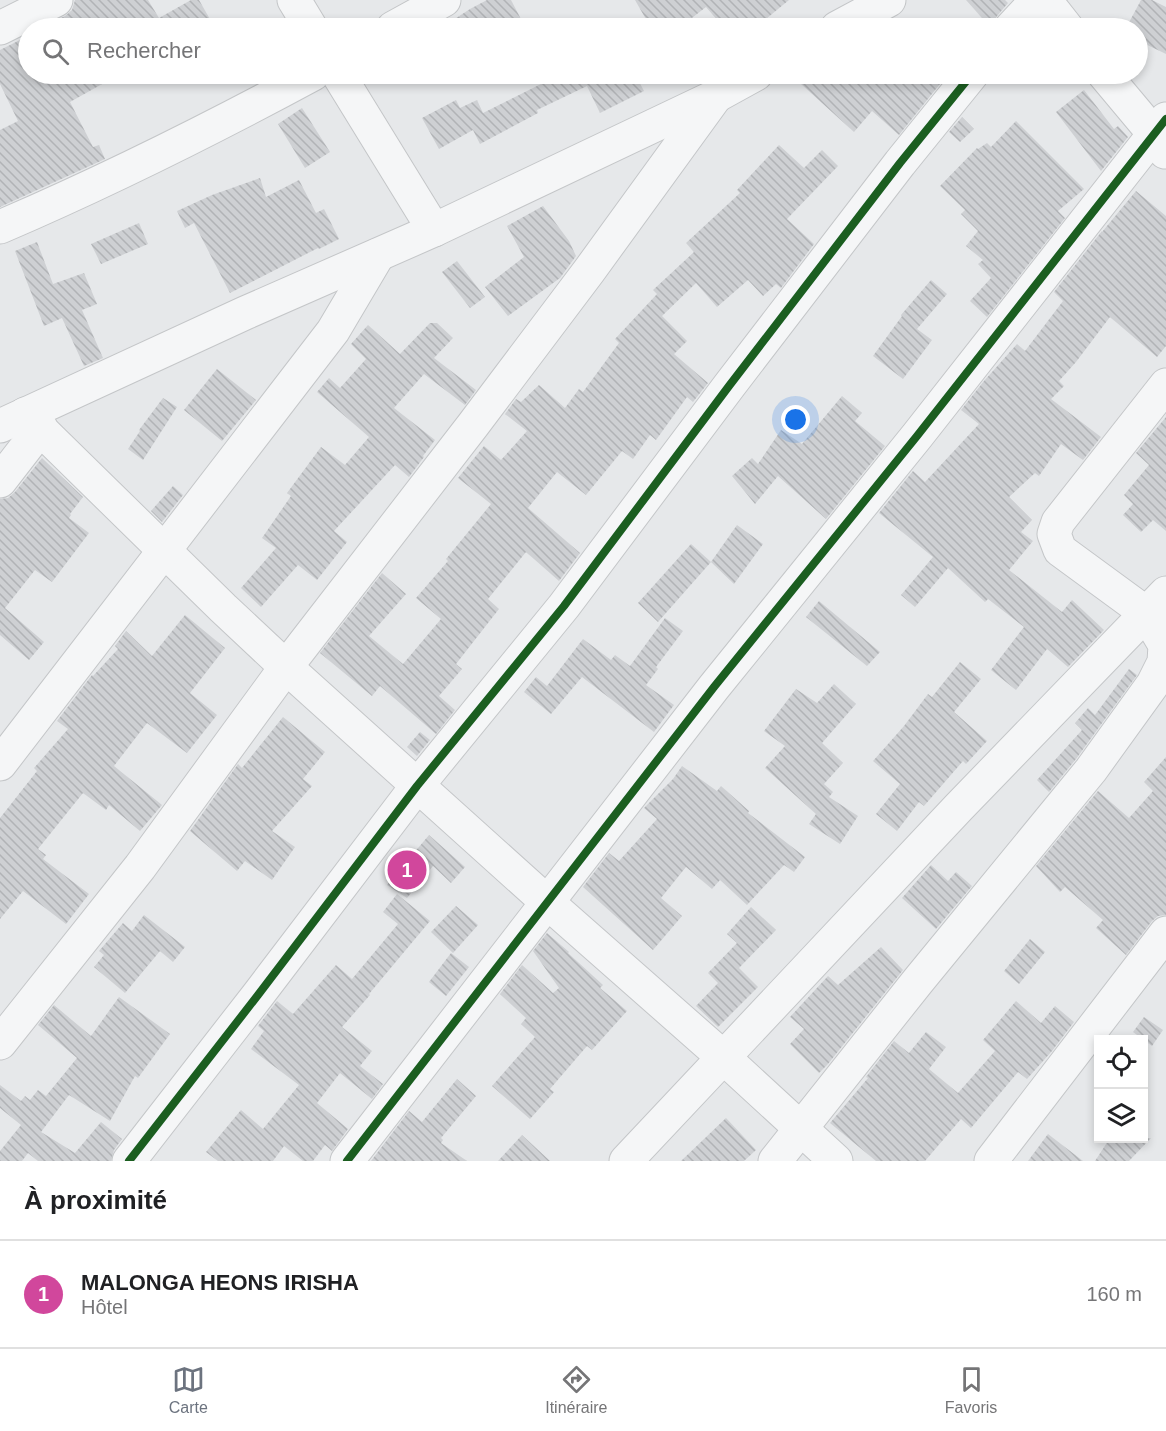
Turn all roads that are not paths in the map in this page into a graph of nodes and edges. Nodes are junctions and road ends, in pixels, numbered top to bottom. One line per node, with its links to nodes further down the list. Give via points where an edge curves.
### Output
1 (56, 0): 7 (street)
2 (294, 0): 8 (street)
3 (444, 0): 9 (street)
4 (889, 0): 10 (street)
5 (1037, 0): 11 (street)
6 (1045, 0): 12 (street)
7 (20, 18)
8 (305, 18)
9 (411, 18)
10 (856, 18)
11 (1020, 18)
12 (1059, 18)
13 (18, 19): 14 (street)
14 (0, 28)
15 (294, 84): 22 (street, via 213,128)
16 (344, 84): 23 (street)
17 (738, 84): 20 (street)
18 (964, 84): 32 (street, via 736,376 564,606)
19 (1113, 84): 21 (street)
20 (716, 96): 23 (street); 30 (street, via 589,272)
21 (1162, 136): 33 (street, via 714,687)
22 (0, 226)
23 (434, 230): 24 (street)
24 (378, 255): 26 (street, via 244,313); 28 (street, via 333,331)
25 (1166, 385): 29 (street, via 1058,522 1054,534 1060,550)
26 (22, 422): 27 (street); 28 (street)
27 (0, 482)
28 (165, 550): 30 (street); 31 (street)
29 (1156, 603): 36 (street); 37 (street, via 1165,645 1164,663 1154,684 1091,770)
30 (286, 667): 32 (street); 35 (street, via 140,867)
31 (0, 764)
32 (417, 786): 33 (street); 38 (street)
33 (547, 902): 36 (street); 39 (street)
34 (1166, 933): 43 (street)
35 (0, 1043)
36 (723, 1058): 37 (street); 40 (street)
37 (800, 1129): 41 (street); 42 (street)
38 (129, 1161)
39 (348, 1161)
40 (626, 1161)
41 (775, 1161)
42 (836, 1161)
43 (991, 1161)

